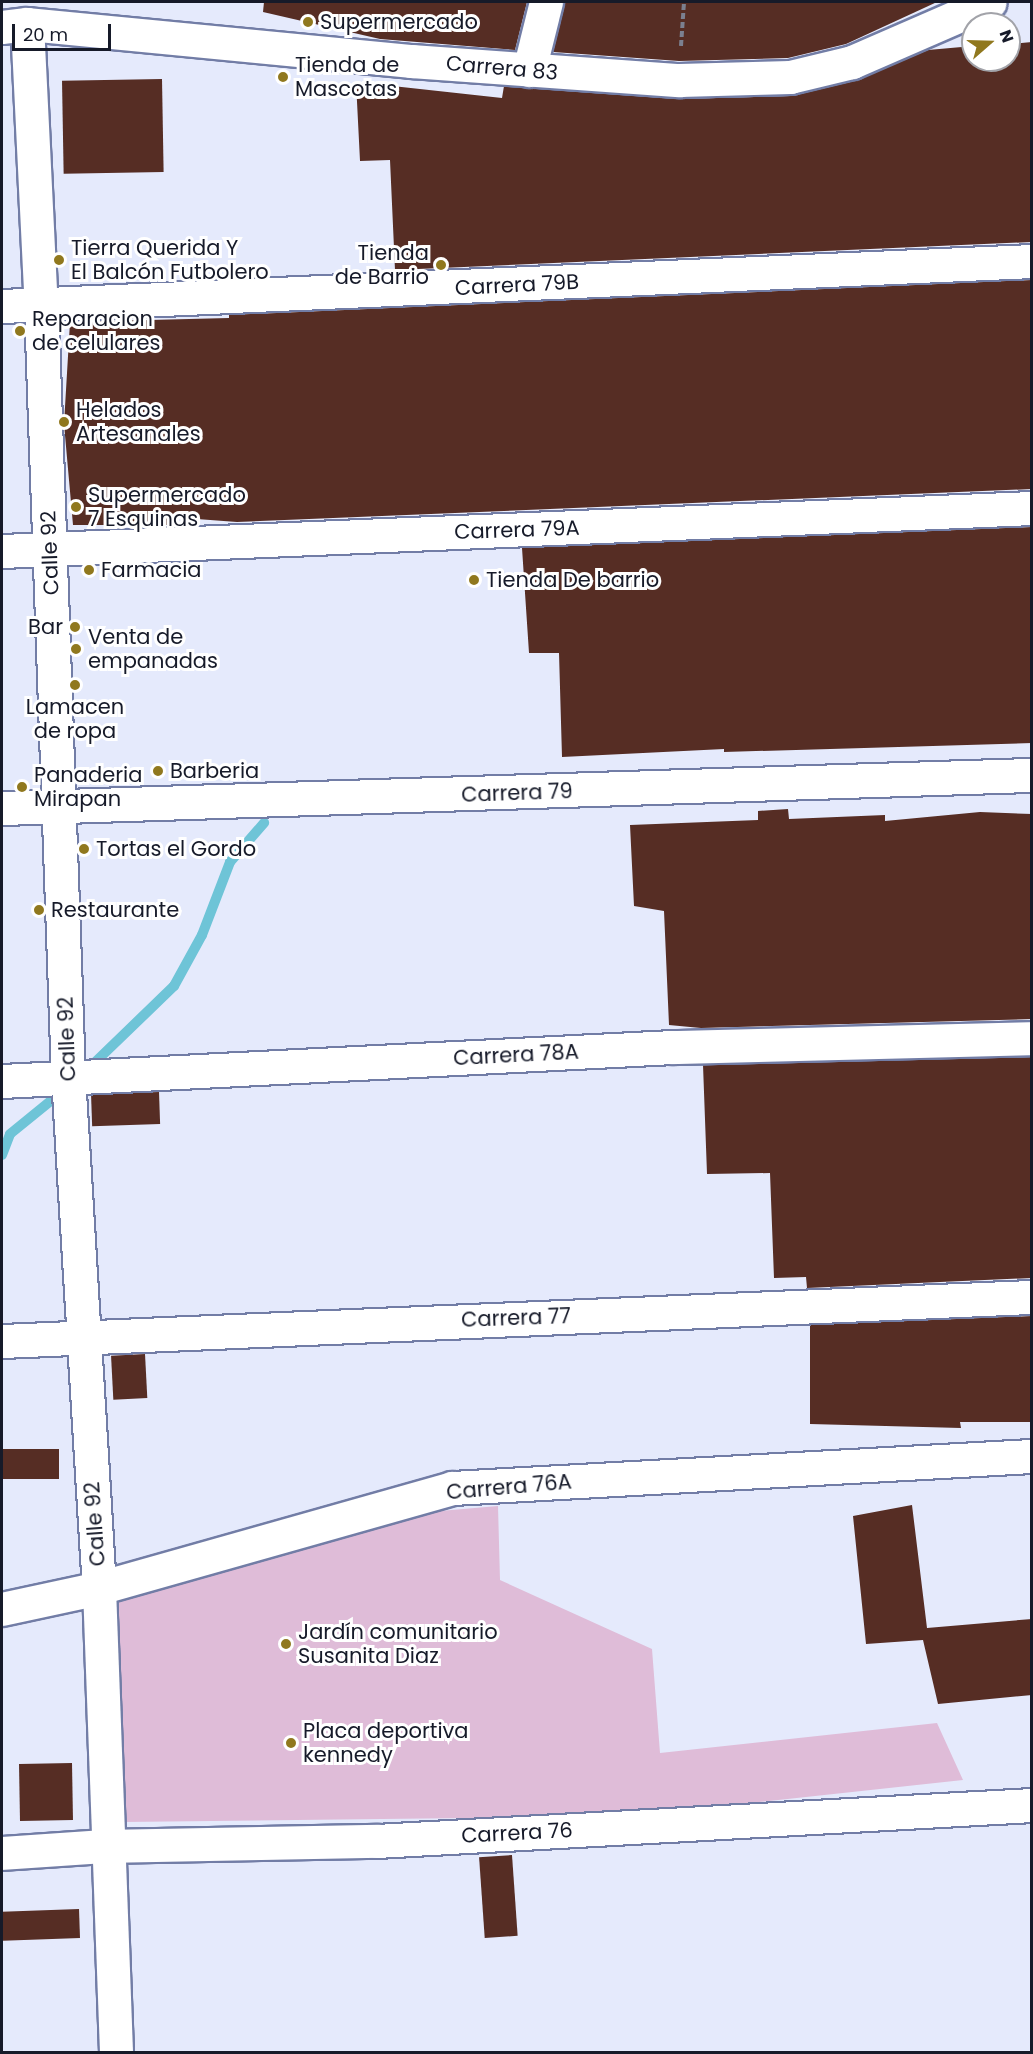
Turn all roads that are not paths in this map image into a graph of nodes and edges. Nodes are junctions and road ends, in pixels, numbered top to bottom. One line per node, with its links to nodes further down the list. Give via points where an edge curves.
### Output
1 (546, 2): 4 (street)
2 (990, 2): 4 (street, Carrera 83, via 852,62 790,77 679,80)
3 (14, 25): 4 (street, Carrera 83); 7 (street, Calle 92)
4 (529, 70)
5 (1032, 261): 7 (street, Carrera 79B)
6 (2, 306): 7 (street, Carrera 79B)
7 (41, 307): 9 (street, Calle 92)
8 (1032, 508): 9 (street, Carrera 79A)
9 (49, 550): 10 (street, Carrera 79A); 12 (street, Calle 92)
10 (2, 551)
11 (1032, 775): 12 (street, Carrera 79, via 810,785)
12 (59, 805): 13 (street, Carrera 79); 15 (street, Calle 92)
13 (2, 808)
14 (1032, 1038): 15 (street, Carrera 78A, via 674,1047)
15 (68, 1076): 16 (street, Carrera 78A); 18 (street, Calle 92)
16 (2, 1081)
17 (1032, 1297): 18 (street, Carrera 77)
18 (82, 1336): 19 (street, Carrera 77); 21 (street, Calle 92)
19 (2, 1341)
20 (1032, 1456): 21 (street, Carrera 76A, via 452,1488)
21 (99, 1588): 22 (street, Carrera 76A); 24 (street, Calle 92)
22 (2, 1609)
23 (1032, 1804): 24 (street, Carrera 76, via 376,1841)
24 (106, 1846): 25 (street, Carrera 76); 26 (street, Calle 92)
25 (2, 1853)
26 (116, 2052)

